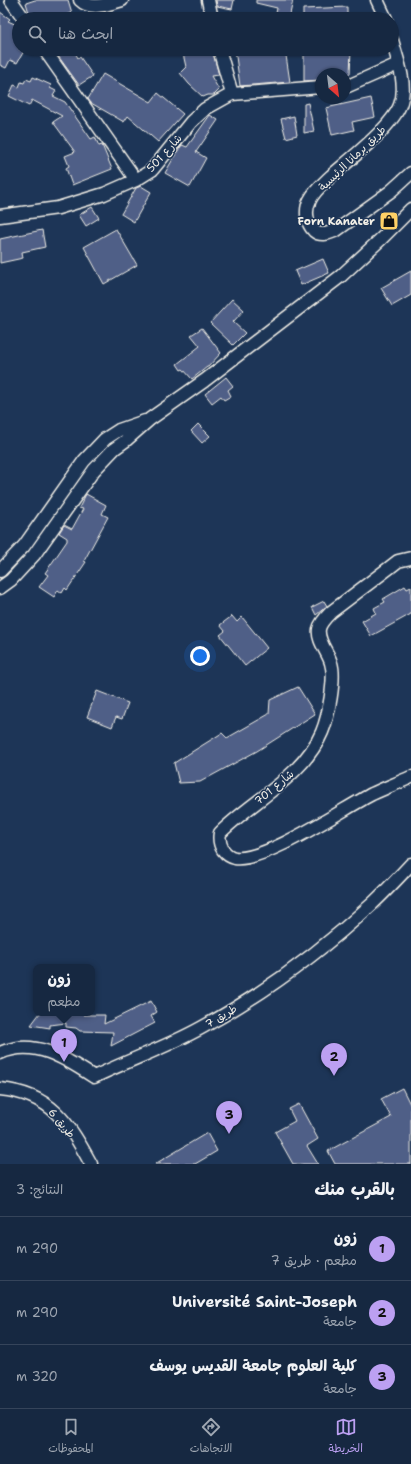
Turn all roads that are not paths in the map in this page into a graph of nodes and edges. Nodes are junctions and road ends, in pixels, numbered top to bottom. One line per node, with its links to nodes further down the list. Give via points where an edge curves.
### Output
1 (11, 0): 6 (street)
2 (80, 0): 3 (street, via 93,6)
3 (122, 0)
4 (208, 0): 7 (street)
5 (377, 0): 8 (street)
6 (19, 12)
7 (211, 12)
8 (383, 12)
9 (49, 56): 17 (street)
10 (221, 56): 15 (street)
11 (396, 56): 12 (street, طريق برمانا الرئيسية)
12 (398, 64): 13 (street); 16 (street, طريق برمانا الرئيسية, via 403,97 400,106 372,140 310,199 307,208 310,224 319,234 337,230 392,191)
13 (351, 85)
14 (315, 87): 15 (street, شارع 501)
15 (232, 94): 17 (street, شارع 501, via 204,109 152,170)
16 (411, 173)
17 (136, 180): 19 (street, شارع 501, via 104,194 58,208)
18 (411, 209): 20 (street, via 341,276)
19 (0, 216)
20 (150, 419): 22 (street, via 119,430 105,439 84,461 24,546); 23 (street, via 114,449 94,470 34,555)
21 (411, 558): 24 (street, شارع 701, via 389,568 331,612 318,628 319,638 331,663 332,675 322,731 316,745 290,775 220,833 223,850 228,856 236,858 262,854 372,794)
22 (0, 571)
23 (0, 588)
24 (411, 777)
25 (411, 864): 26 (street, طريق 7, via 371,905 323,946 272,984 202,1028 162,1047 94,1077 46,1050 23,1047)
26 (0, 1053)
27 (0, 1089): 28 (street, طريق 6, via 25,1093 48,1105 69,1128)
28 (90, 1164)

